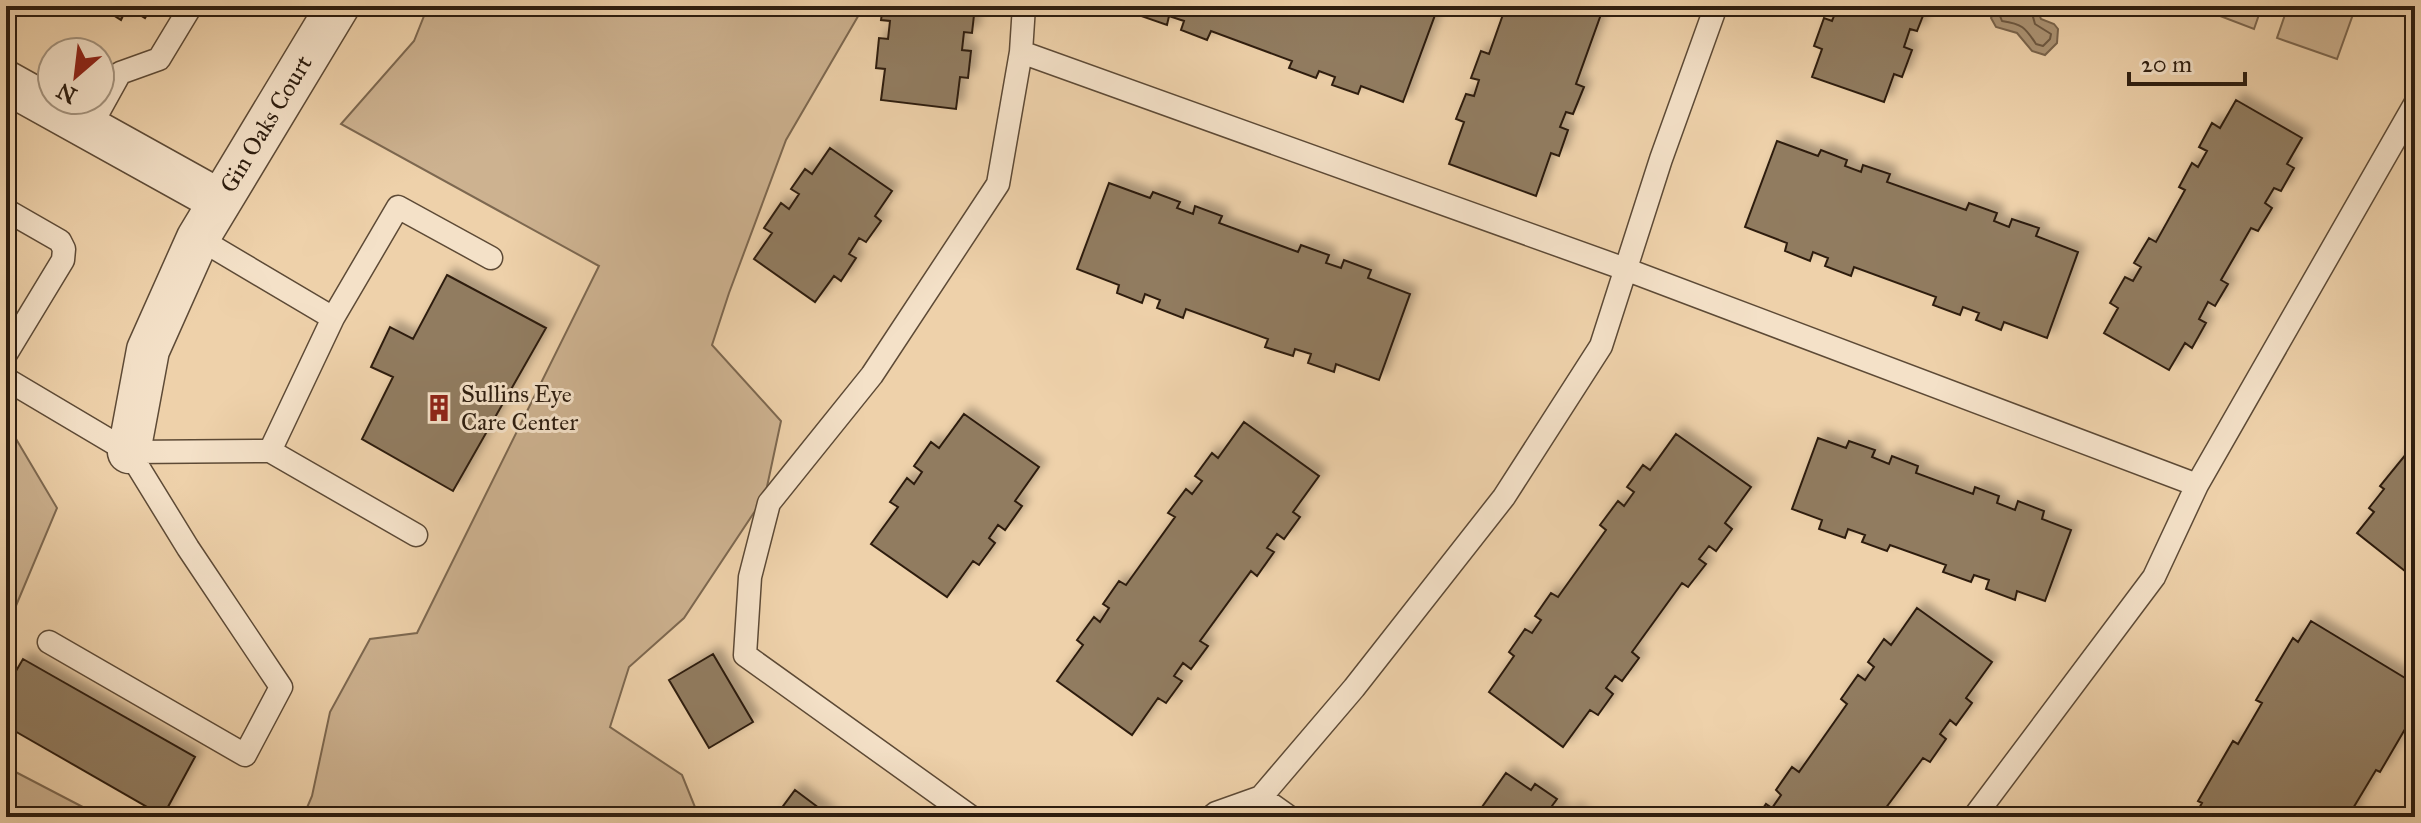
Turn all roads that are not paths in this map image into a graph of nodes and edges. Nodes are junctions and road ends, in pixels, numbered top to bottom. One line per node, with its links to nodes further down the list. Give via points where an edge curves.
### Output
1 (191, 6): 8 (lane, via 159,59 120,73)
2 (338, 6): 9 (street, Gin Oaks Court)
3 (1024, 6): 5 (lane)
4 (1716, 6): 13 (lane)
5 (1021, 52): 13 (lane); 23 (lane, via 998,184 872,375 769,503 750,577 745,655)
6 (6, 82): 8 (street, Gin Oaks Court)
7 (2415, 104): 19 (lane)
8 (89, 129): 9 (street, Gin Oaks Court)
9 (220, 201): 11 (street, Gin Oaks Court)
10 (6, 210): 15 (lane, via 60,241 64,249 63,260)
11 (198, 238): 14 (lane); 18 (street, Gin Oaks Court, via 148,350)
12 (491, 258): 14 (lane, via 398,207)
13 (1625, 269): 19 (lane); 22 (lane, via 1601,346 1504,497)
14 (333, 318): 17 (lane)
15 (6, 354)
16 (6, 379): 18 (lane)
17 (270, 451): 18 (lane); 20 (lane)
18 (129, 452): 21 (lane, via 281,687 245,755)
19 (2197, 485): 26 (lane, via 2154,577)
20 (416, 535)
21 (49, 642)
22 (1261, 797): 24 (lane); 25 (lane)
23 (971, 817)
24 (1211, 817)
25 (1289, 817)
26 (1974, 817)

